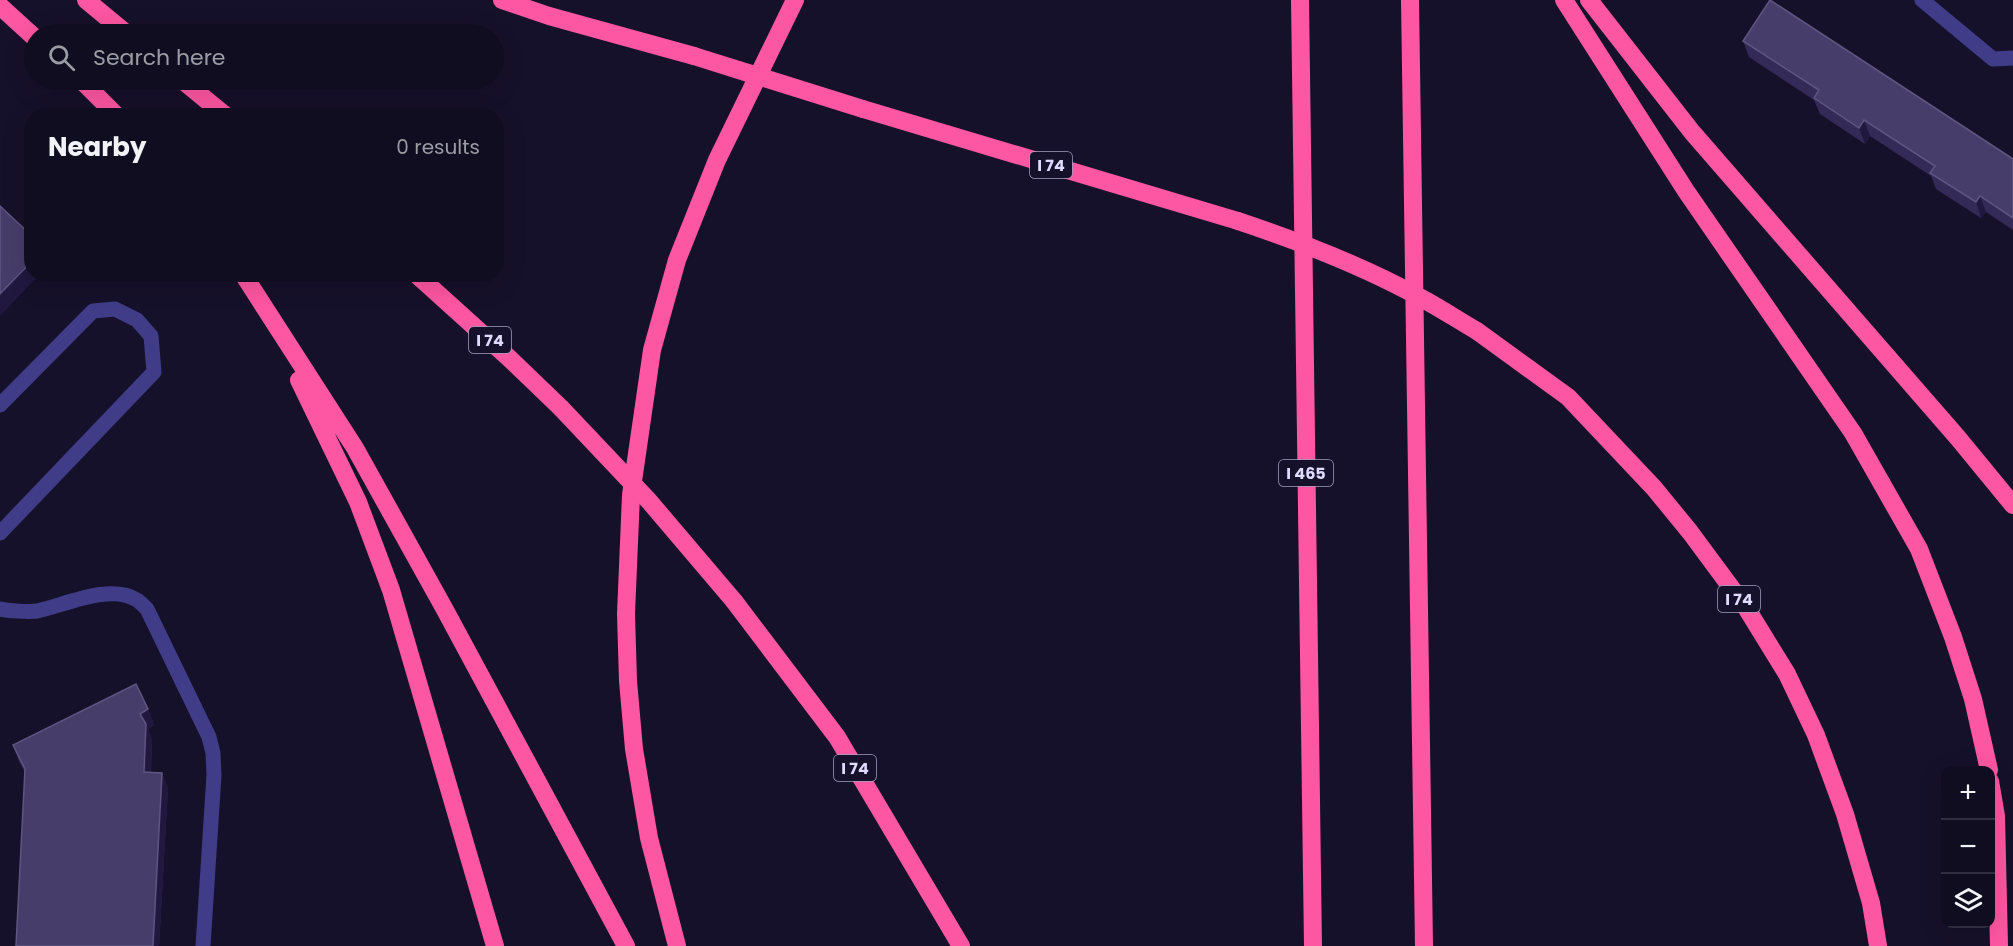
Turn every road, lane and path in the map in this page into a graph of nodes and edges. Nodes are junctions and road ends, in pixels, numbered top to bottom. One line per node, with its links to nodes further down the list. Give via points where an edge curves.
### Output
1 (86, 0): 10 (highway)
2 (502, 0): 33 (highway, I 74, bridge, via 1300,242 1362,268 1477,331 1568,397 1654,488 1747,609 1787,674 1816,735 1845,814 1871,903)
3 (795, 0): 29 (highway, via 717,160 677,260 652,350 631,495 626,614 634,749 649,838)
4 (1300, 0): 31 (highway, I 465)
5 (1410, 0): 32 (highway)
6 (1564, 0): 24 (highway, via 1686,191 1853,433 1919,549 1973,699)
7 (1589, 0): 21 (highway, via 1699,141)
8 (1922, 0): 12 (street, via 1993,59)
9 (0, 6): 11 (highway)
10 (115, 24)
11 (24, 29)
12 (2013, 58)
13 (91, 90): 15 (highway)
14 (194, 90): 16 (highway)
15 (109, 108)
16 (216, 108)
17 (248, 282): 19 (highway)
18 (425, 282): 30 (highway, I 74, bridge, via 561,408 649,501 734,601 837,736)
19 (261, 303): 27 (highway, via 338,457 376,546); 28 (highway, via 355,448)
20 (0, 405): 22 (street, via 93,311 115,309 137,320 151,336 154,372)
21 (2013, 505)
22 (0, 533)
23 (0, 609): 26 (street, via 38,610 115,593 138,600 147,609 209,736 213,753)
24 (1988, 766)
25 (1995, 810): 34 (highway)
26 (203, 946)
27 (495, 946)
28 (626, 946)
29 (677, 946)
30 (961, 946)
31 (1313, 946)
32 (1424, 946)
33 (1878, 946)
34 (1999, 946)

